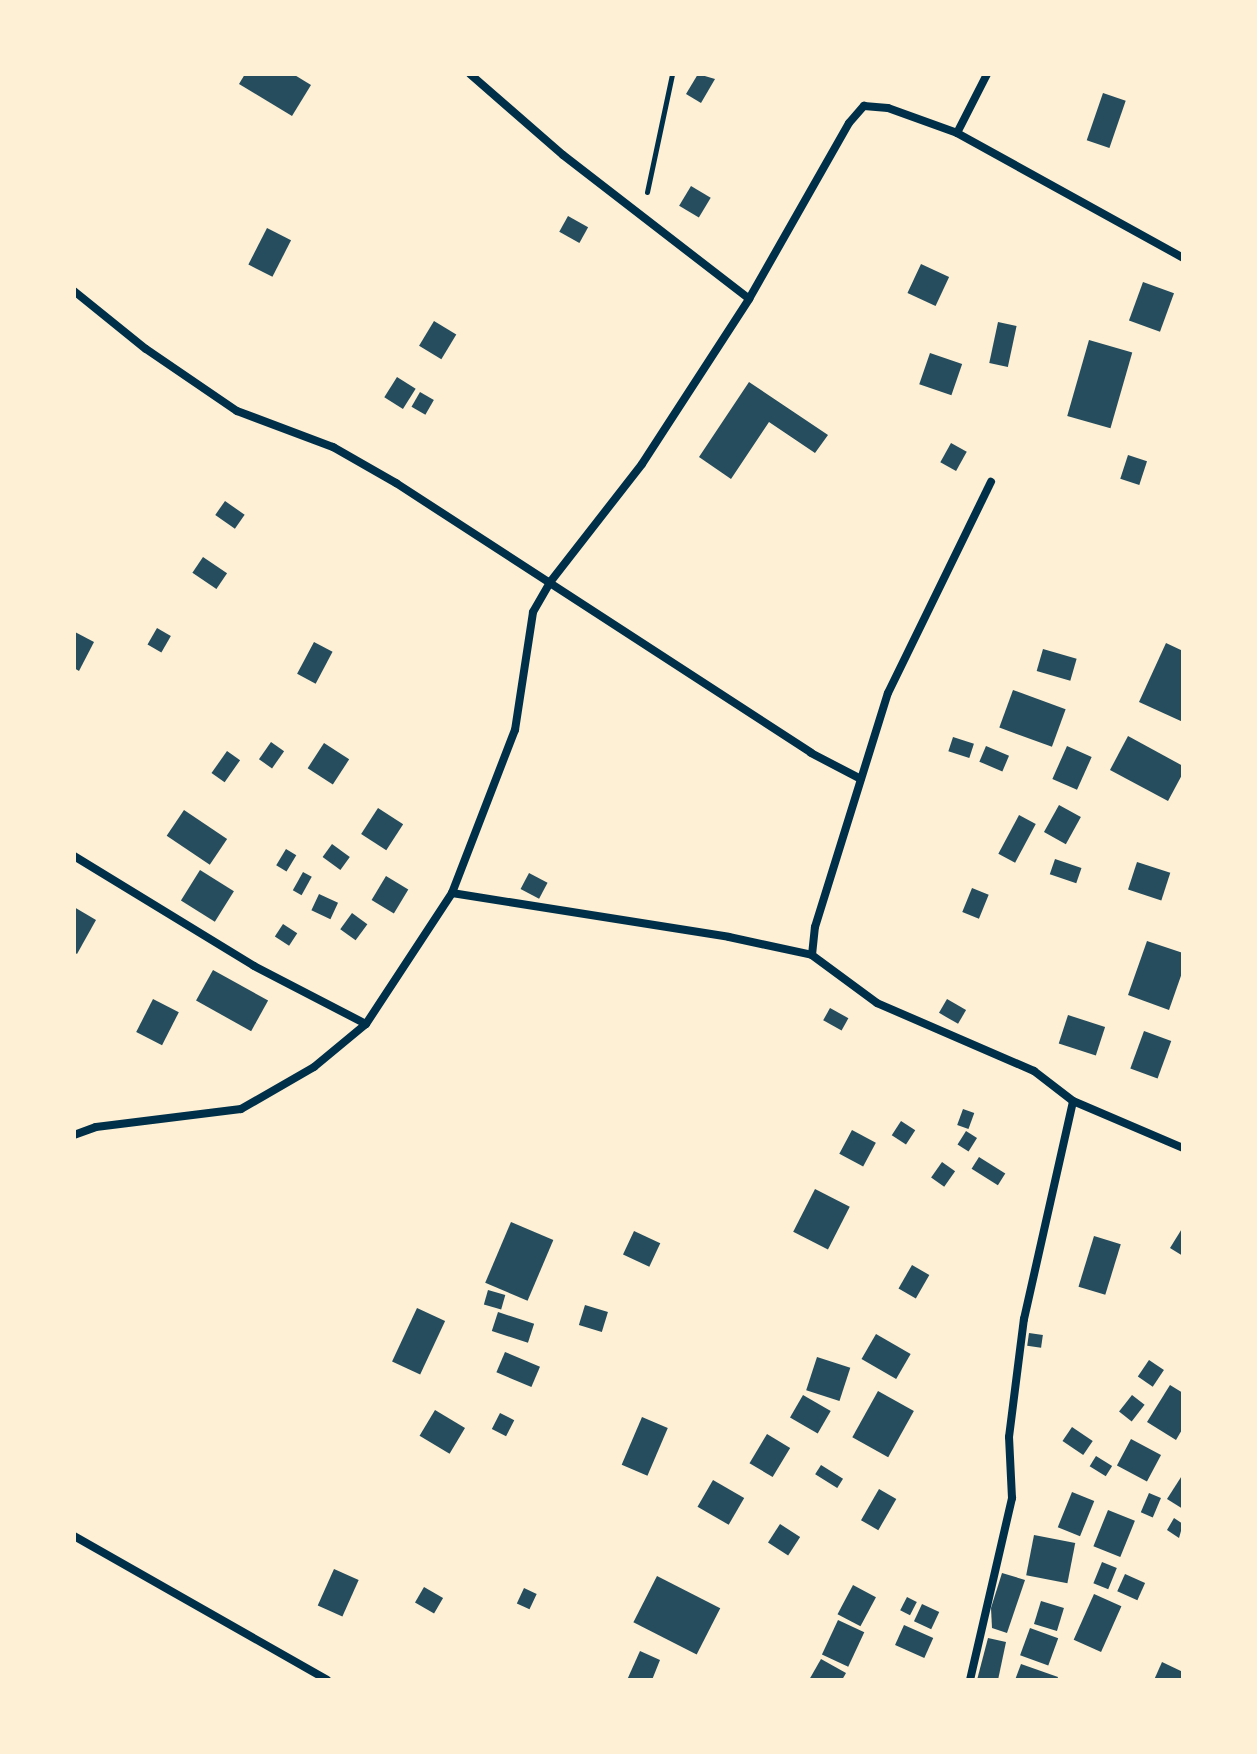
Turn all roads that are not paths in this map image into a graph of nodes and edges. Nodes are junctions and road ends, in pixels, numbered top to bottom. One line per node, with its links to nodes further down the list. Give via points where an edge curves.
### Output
1 (470, 74): 6 (street, via 563,155)
2 (987, 74): 3 (street)
3 (957, 133): 4 (street); 6 (street, via 888,108 864,106 849,123)
4 (1183, 258)
5 (74, 291): 8 (street, via 146,349 237,411 333,447)
6 (749, 299): 8 (street, via 642,464)
7 (991, 482): 9 (street, via 888,693)
8 (551, 581): 9 (street, via 811,753); 11 (street, via 533,612 515,730)
9 (861, 779): 12 (street, via 815,927)
10 (74, 856): 13 (street, via 254,966)
11 (452, 893): 12 (street); 13 (street)
12 (812, 955): 14 (street, via 877,1003 1034,1071)
13 (366, 1024): 15 (street, via 314,1067 241,1109 96,1127)
14 (1073, 1101): 16 (street); 19 (street, via 1024,1319 1009,1437 1012,1498)
15 (74, 1135)
16 (1183, 1148)
17 (74, 1536): 18 (street)
18 (327, 1680)
19 (970, 1680)

